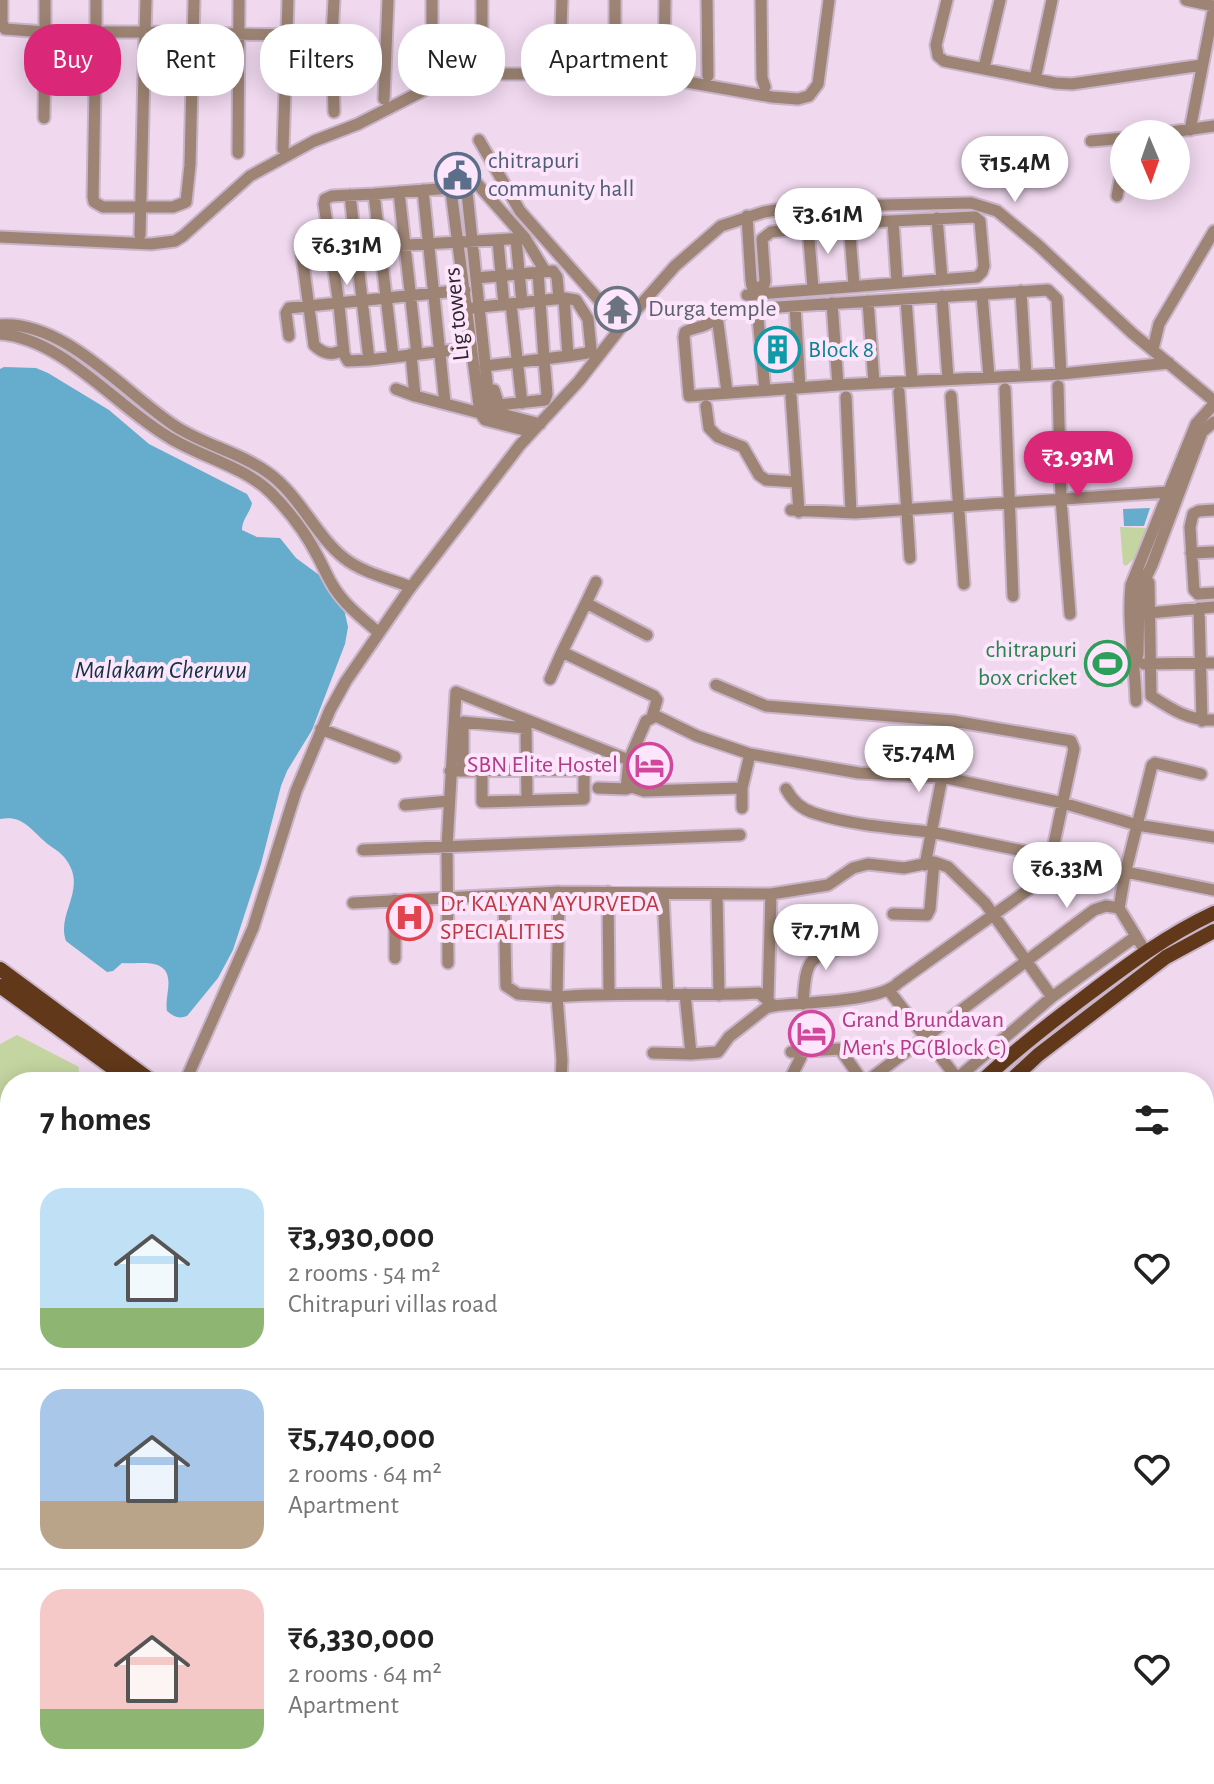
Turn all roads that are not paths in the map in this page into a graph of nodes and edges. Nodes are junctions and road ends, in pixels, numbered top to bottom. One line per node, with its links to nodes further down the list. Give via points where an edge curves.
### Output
1 (2, 0): 35 (street, via 5,29)
2 (45, 0): 23 (street)
3 (96, 0): 24 (street)
4 (146, 0): 25 (street)
5 (194, 0): 26 (street)
6 (239, 0): 27 (street)
7 (288, 0): 28 (street)
8 (334, 0): 29 (street)
9 (388, 0): 49 (street)
10 (432, 0): 30 (street)
11 (482, 0): 31 (street)
12 (562, 0): 32 (street)
13 (615, 0): 33 (street)
14 (665, 0): 34 (street)
15 (707, 0): 39 (street)
16 (761, 0): 41 (street)
17 (829, 0): 73 (street, via 818,84 809,96 772,97 670,79 601,82 533,74 464,74 439,81 250,176 175,241)
18 (947, 0): 38 (street, via 938,56)
19 (1000, 0): 38 (street)
20 (1052, 0): 40 (street)
21 (1186, 0): 22 (street)
22 (1214, 6): 36 (street)
23 (45, 24)
24 (96, 24)
25 (145, 24)
26 (193, 24)
27 (239, 24)
28 (287, 24)
29 (333, 24)
30 (432, 24)
31 (482, 24)
32 (561, 24)
33 (615, 24)
34 (665, 24)
35 (24, 30)
36 (1210, 40): 37 (street)
37 (1202, 65): 40 (street, via 1088,83); 53 (street)
38 (984, 68): 40 (street)
39 (708, 76)
40 (1035, 79)
41 (765, 87)
42 (44, 96): 51 (street)
43 (95, 96): 65 (street, via 94,202 103,207)
44 (144, 96): 65 (street)
45 (192, 96): 65 (street, via 186,202)
46 (238, 96): 58 (street)
47 (285, 96): 57 (street)
48 (334, 96): 50 (street)
49 (384, 99)
50 (334, 112)
51 (44, 118)
52 (1214, 126): 53 (street)
53 (1190, 130)
54 (1110, 139): 56 (street)
55 (479, 140): 112 (street, via 520,211)
56 (1091, 141)
57 (283, 149)
58 (238, 153)
59 (464, 167): 60 (street, via 448,168); 74 (street); 76 (street, Lig towers)
60 (451, 188): 61 (street); 76 (street)
61 (423, 190): 62 (street); 77 (street)
62 (399, 192): 63 (street); 78 (street)
63 (374, 194): 64 (street); 79 (street)
64 (350, 195): 80 (street, via 325,199); 81 (street)
65 (141, 207): 72 (street)
66 (747, 216): 70 (street, via 752,286 758,288 765,281 762,239 771,232); 112 (street, via 704,238); 114 (street, via 807,207 987,206 1038,245)
67 (937, 218): 68 (street); 86 (street); 86 (street, via 970,216 980,221 982,272 977,277)
68 (893, 221): 69 (street); 87 (street)
69 (849, 223): 70 (street); 88 (street)
70 (808, 228): 89 (street)
71 (1214, 231): 111 (street)
72 (140, 235)
73 (0, 237)
74 (521, 239): 75 (street); 82 (street); 83 (street)
75 (498, 241): 76 (street); 84 (street)
76 (470, 242): 77 (street); 85 (street, Lig towers); 90 (street)
77 (428, 243): 78 (street); 93 (street)
78 (405, 246): 79 (street); 96 (street)
79 (381, 247): 81 (street); 99 (street)
80 (331, 249): 81 (street); 105 (street); 106 (street, via 302,256)
81 (357, 249): 102 (street)
82 (542, 271): 83 (street); 97 (street, via 555,273); 100 (street)
83 (519, 274): 84 (street); 104 (street)
84 (501, 276): 85 (street); 104 (street)
85 (479, 278): 108 (street, Lig towers)
86 (942, 279): 87 (street)
87 (897, 282): 88 (street)
88 (854, 285): 89 (street)
89 (813, 288): 94 (street)
90 (465, 290): 93 (street); 108 (street)
91 (1021, 291): 92 (street); 128 (street); 131 (street, via 1048,290 1057,299)
92 (982, 294): 95 (street); 129 (street)
93 (434, 295): 96 (street); 119 (street)
94 (747, 295)
95 (942, 296): 98 (street); 130 (street)
96 (411, 297): 99 (street); 120 (street)
97 (561, 298): 100 (street); 122 (street); 122 (street, via 576,300 588,319 591,346 587,353)
98 (906, 299): 101 (street); 132 (street)
99 (387, 300): 102 (street); 121 (street)
100 (540, 301): 104 (street); 123 (street)
101 (868, 301): 103 (street); 133 (street)
102 (363, 303): 105 (street); 124 (street)
103 (832, 303): 107 (street); 134 (street)
104 (513, 304): 108 (street); 125 (street)
105 (339, 305): 106 (street); 117 (street)
106 (310, 306): 115 (street, via 286,311); 117 (street, via 314,345 329,354)
107 (795, 306): 109 (street); 139 (street)
108 (477, 308): 116 (street); 127 (street)
109 (757, 308): 110 (street); 137 (street)
110 (717, 316): 138 (street); 138 (street, via 710,324 685,332 689,396)
111 (1159, 324): 114 (street); 118 (street)
112 (622, 326): 150 (street)
113 (1, 329): 152 (street, via 30,328 51,335 176,427 247,460); 153 (street, via 80,371 166,436)
114 (1132, 333): 118 (street)
115 (289, 336)
116 (471, 348): 119 (street); 148 (street)
117 (343, 349): 124 (street, via 348,361)
118 (1153, 349): 126 (street)
119 (439, 352): 120 (street); 145 (street)
120 (414, 354): 121 (street); 141 (street)
121 (393, 356): 124 (street)
122 (568, 356): 123 (street)
123 (544, 359): 125 (street); 146 (street, via 545,400)
124 (369, 360)
125 (517, 362): 127 (street); 146 (street)
126 (1169, 363): 131 (street); 144 (street)
127 (488, 366): 146 (street, via 497,404); 148 (street, Lig towers)
128 (1026, 375): 129 (street); 131 (street)
129 (989, 377): 130 (street)
130 (948, 379): 132 (street)
131 (1060, 380): 155 (street)
132 (912, 381): 133 (street)
133 (874, 383): 134 (street)
134 (838, 385): 139 (street)
135 (396, 389): 141 (street)
136 (1005, 389): 156 (street)
137 (765, 390): 138 (street); 139 (street)
138 (727, 392)
139 (796, 392): 151 (street)
140 (899, 392): 159 (street)
141 (415, 396): 145 (street)
142 (951, 396): 157 (street)
143 (846, 397): 160 (street)
144 (1214, 402): 154 (street, via 1196,424)
145 (445, 403): 148 (street)
146 (522, 403)
147 (706, 406): 151 (street, via 709,428 743,447 759,475)
148 (485, 412): 150 (street)
149 (1214, 422): 154 (street, via 1202,432)
150 (536, 428): 170 (street)
151 (797, 482): 160 (street, via 795,511)
152 (281, 484): 153 (street); 162 (street)
153 (270, 491): 166 (street)
154 (1173, 494): 155 (street); 165 (street); 167 (street)
155 (1061, 499): 156 (street); 177 (street)
156 (1009, 503): 157 (street); 172 (street)
157 (958, 507): 159 (street); 169 (street)
158 (1214, 510): 163 (street, via 1193,514)
159 (906, 511): 160 (street); 164 (street)
160 (851, 513)
161 (1214, 552): 163 (street)
162 (340, 553): 166 (street); 170 (street)
163 (1191, 553): 171 (street, via 1194,590)
164 (910, 558)
165 (1140, 565): 167 (street); 183 (street, via 1128,607)
166 (323, 568): 178 (street, via 335,590)
167 (1145, 578): 176 (street); 183 (street, via 1139,592)
168 (596, 582): 173 (street)
169 (964, 584)
170 (411, 587): 178 (street)
171 (1214, 593)
172 (1013, 596)
173 (586, 603): 179 (street); 180 (street)
174 (1214, 607): 175 (street)
175 (1199, 608): 176 (street); 181 (street)
176 (1149, 613): 184 (street)
177 (1070, 614)
178 (378, 632): 191 (street)
179 (647, 635)
180 (562, 652): 185 (street); 188 (street, via 654,696)
181 (1200, 663): 182 (street); 184 (street); 189 (street)
182 (1214, 663)
183 (1135, 664): 184 (street); 187 (street)
184 (1151, 664): 189 (street, via 1151,696 1177,713)
185 (550, 679)
186 (716, 685): 190 (street, via 766,706)
187 (1136, 701)
188 (652, 717): 192 (street); 194 (street)
189 (1208, 720)
190 (953, 721): 200 (street); 207 (street, via 1071,741)
191 (321, 729): 193 (street); 256 (street, via 281,830 253,928)
192 (750, 754): 200 (street, via 859,773); 202 (street)
193 (395, 757)
194 (629, 760): 195 (street, via 456,692); 203 (street)
195 (450, 771): 196 (street); 206 (street)
196 (463, 771): 197 (street); 198 (street, via 463,722 526,728)
197 (482, 771): 198 (street); 205 (street, via 482,802)
198 (528, 771): 205 (street); 205 (street, via 584,770 584,799)
199 (1201, 774): 210 (street, via 1152,765)
200 (942, 777): 207 (street); 211 (street)
201 (598, 788): 203 (street)
202 (742, 788): 203 (street); 209 (street)
203 (626, 789)
204 (786, 789): 211 (street, via 812,813)
205 (527, 800)
206 (449, 801): 208 (street); 214 (street)
207 (1063, 803): 210 (street); 216 (street)
208 (405, 805)
209 (742, 808)
210 (1137, 825): 213 (street); 218 (street)
211 (931, 832): 216 (street); 217 (street)
212 (740, 835): 214 (street)
213 (1214, 837)
214 (447, 846): 215 (street); 226 (street)
215 (363, 850)
216 (1051, 855): 218 (street); 230 (street, via 1046,876)
217 (930, 864): 223 (street, via 868,864 828,885); 230 (street, via 948,867); 232 (street, via 927,915)
218 (1125, 874): 219 (street); 229 (street)
219 (1214, 890)
220 (559, 892): 221 (street); 224 (street); 247 (street)
221 (608, 892): 225 (street); 242 (street)
222 (717, 894): 223 (street); 225 (street); 246 (street)
223 (771, 894): 249 (street)
224 (504, 895): 226 (street); 247 (street, via 506,986 518,994)
225 (663, 895): 245 (street)
226 (448, 898): 227 (street); 239 (street)
227 (395, 900): 228 (street); 237 (street)
228 (353, 903)
229 (1119, 908): 234 (street); 238 (street, via 1094,910)
230 (993, 913): 238 (street); 243 (street)
231 (1214, 913): 236 (main road)
232 (893, 914)
233 (1214, 931): 264 (main road, via 1166,957)
234 (1135, 937): 236 (street); 248 (street)
235 (855, 946): 250 (street, via 813,960 805,972)
236 (1145, 951): 263 (main road)
237 (395, 958)
238 (1027, 961): 248 (street); 251 (street)
239 (448, 963)
240 (0, 969): 255 (main road)
241 (0, 986): 254 (main road)
242 (609, 992): 245 (street); 247 (street)
243 (890, 992): 250 (street); 251 (street)
244 (685, 994): 245 (street); 246 (street); 253 (street)
245 (668, 995)
246 (719, 995): 249 (street, via 759,993)
247 (557, 997): 257 (street)
248 (1052, 997): 262 (street)
249 (771, 1004): 250 (street); 253 (street, via 718,1052)
250 (803, 1004)
251 (927, 1038): 260 (street); 261 (street)
252 (653, 1053): 253 (street)
253 (691, 1054)
254 (118, 1072)
255 (139, 1072)
256 (189, 1072)
257 (562, 1072)
258 (792, 1072): 259 (street, via 797,1053 840,1049)
259 (857, 1072)
260 (878, 1072)
261 (950, 1072)
262 (966, 1072)
263 (993, 1072)
264 (1020, 1072)

